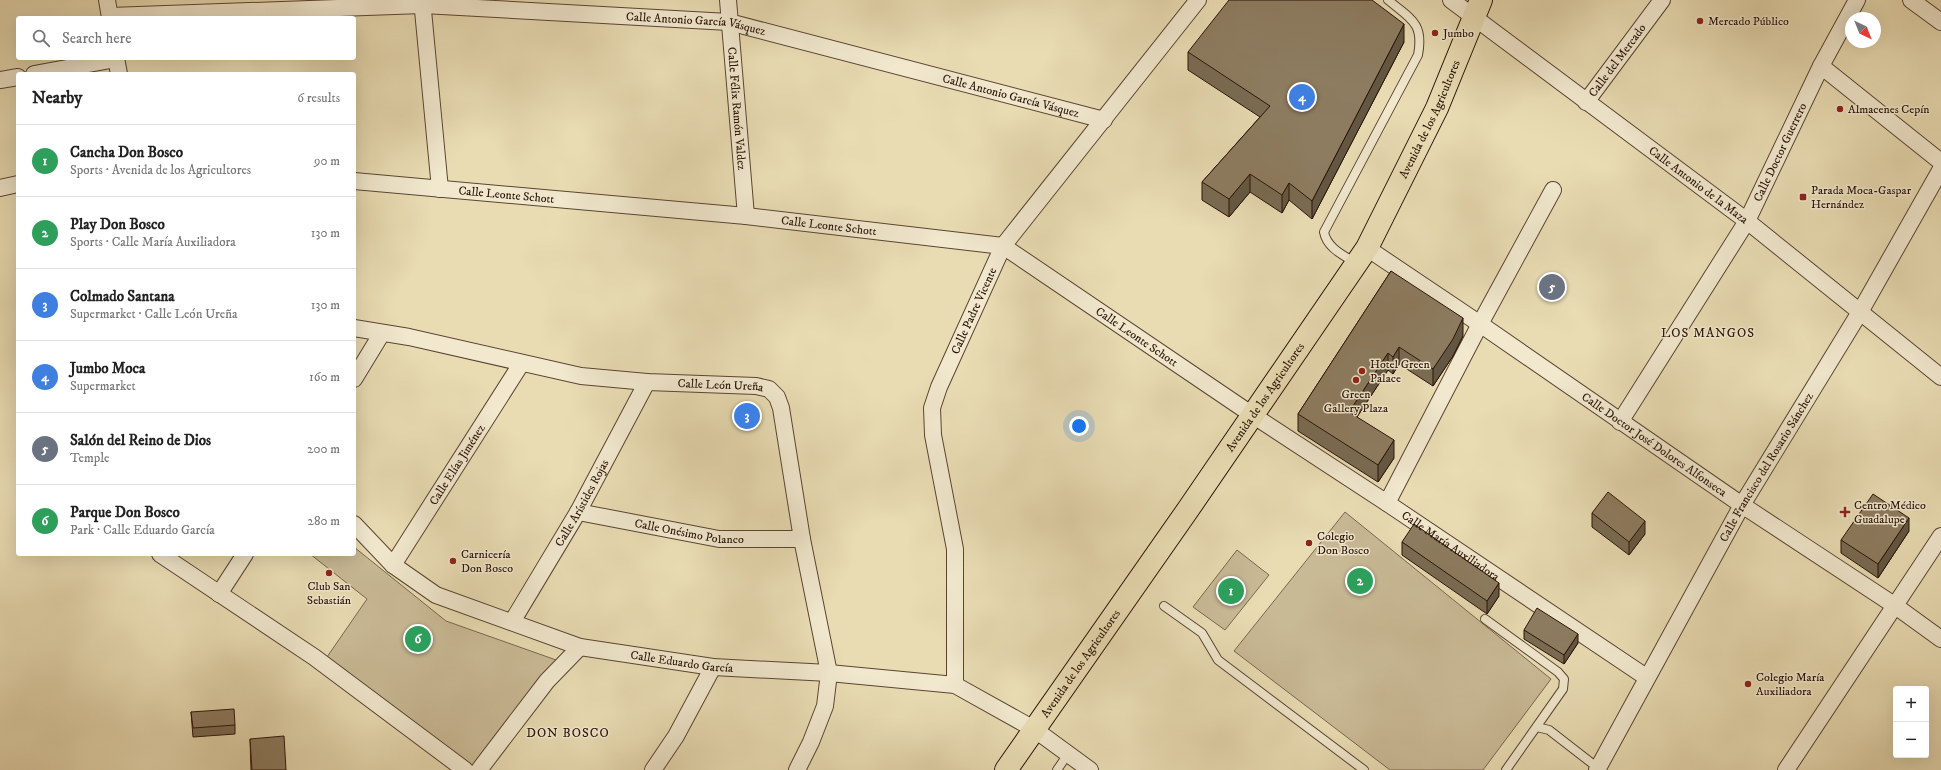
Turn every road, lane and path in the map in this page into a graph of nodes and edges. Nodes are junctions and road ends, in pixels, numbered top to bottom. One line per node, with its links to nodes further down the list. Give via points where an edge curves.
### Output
1 (728, 0): 11 (street, Calle Félix Ramón Valdez)
2 (1198, 0): 19 (street, Calle Padre Vicente)
3 (1388, 0): 30 (lane, via 1413,21 1420,31 1418,55 1324,232 1332,247)
4 (1451, 0): 9 (street, Calle Antonio de la Maza)
5 (1662, 0): 18 (street, Calle del Mercado)
6 (1856, 0): 14 (street, Calle Doctor Guerrero)
7 (1911, 0): 12 (street)
8 (422, 2): 10 (street, Calle Antonio García Vásquez); 11 (street, Calle Antonio García Vásquez); 25 (street)
9 (1478, 9): 18 (street, Calle Antonio de la Maza); 30 (main road, Avenida de los Agricultores, via 1437,108)
10 (109, 11)
11 (729, 22): 19 (street, Calle Antonio García Vásquez); 27 (street, Calle Félix Ramón Valdez)
12 (1941, 22)
13 (117, 64): 15 (street)
14 (1821, 66): 20 (street); 28 (street, Calle Doctor Guerrero)
15 (51, 72)
16 (16, 77): 17 (street)
17 (0, 80)
18 (1586, 102): 28 (street, Calle Antonio de la Maza)
19 (1104, 120): 29 (street, Calle Padre Vicente)
20 (1941, 162)
21 (1941, 169): 31 (street, Calle Francisco del Rosario Sánchez)
22 (356, 181): 25 (street, Calle Leonte Schott)
23 (16, 184): 24 (street)
24 (0, 188)
25 (440, 189): 27 (street, Calle Leonte Schott)
26 (1553, 190): 32 (street)
27 (746, 216): 29 (street, Calle Leonte Schott)
28 (1747, 221): 31 (street, Calle Antonio de la Maza); 40 (street, Calle Doctor Guerrero)
29 (1003, 246): 39 (street, Calle Leonte Schott); 60 (street, Calle Padre Vicente, via 939,387 932,408 933,435 955,549)
30 (1362, 256): 32 (street, Calle Doctor José Dolores Alfonseca); 39 (main road, Avenida de los Agricultores)
31 (1860, 312): 37 (street, Calle Antonio de la Maza); 42 (street, Calle Francisco del Rosario Sánchez)
32 (1480, 324): 40 (street, Calle Doctor José Dolores Alfonseca); 41 (street)
33 (356, 328): 34 (street, Calle León Ureña)
34 (382, 333): 35 (street, Calle León Ureña); 36 (street)
35 (521, 364): 38 (street, Calle León Ureña, via 581,376); 49 (street, Calle Elías Jiménez)
36 (356, 376)
37 (1941, 377)
38 (646, 382): 43 (street, Calle Arístides Rojas); 46 (street, Calle León Ureña, via 756,386 769,389 777,397 781,408)
39 (1254, 416): 41 (street, Calle María Auxiliadora); 62 (main road, Avenida de los Agricultores)
40 (1620, 422): 42 (street, Calle Doctor José Dolores Alfonseca)
41 (1387, 503): 59 (street, Calle María Auxiliadora)
42 (1742, 505): 51 (street, Calle Doctor José Dolores Alfonseca); 59 (street, Calle Francisco del Rosario Sánchez)
43 (578, 512): 46 (street, Calle Onésimo Polanco, via 719,539); 54 (street, Calle Arístides Rojas)
44 (356, 526): 49 (street, Calle Eduardo García)
45 (1941, 536): 51 (street)
46 (802, 539): 58 (street, Calle León Ureña)
47 (163, 556): 50 (street)
48 (244, 556): 50 (street)
49 (393, 565): 54 (street, Calle Eduardo García, via 436,595)
50 (219, 594): 65 (street, via 314,657)
51 (1894, 605): 55 (street, Calle Doctor José Dolores Alfonseca); 74 (street)
52 (1164, 606): 72 (lane, via 1202,633 1218,660)
53 (1485, 619): 61 (lane, via 1564,679 1563,688)
54 (512, 622): 56 (street, Calle Eduardo García)
55 (1941, 639)
56 (580, 647): 57 (street, Calle Eduardo García); 66 (street, via 547,681)
57 (713, 667): 58 (street, Calle Eduardo García); 67 (street, via 676,736)
58 (828, 673): 60 (street, Calle Eduardo García); 68 (street, Calle León Ureña, via 825,706)
59 (1646, 677): 64 (street, Calle Francisco del Rosario Sánchez)
60 (955, 685): 62 (street, Calle Eduardo García)
61 (1537, 727): 64 (lane, via 1549,730); 73 (lane)
62 (1034, 729): 63 (street, Calle Eduardo García); 69 (main road, Avenida de los Agricultores)
63 (1068, 754): 70 (lane); 71 (street, Calle Eduardo García)
64 (1599, 769)
65 (465, 770)
66 (479, 770)
67 (653, 770)
68 (797, 770)
69 (1006, 770)
70 (1057, 770)
71 (1090, 770)
72 (1364, 770)
73 (1506, 770)
74 (1786, 770)

